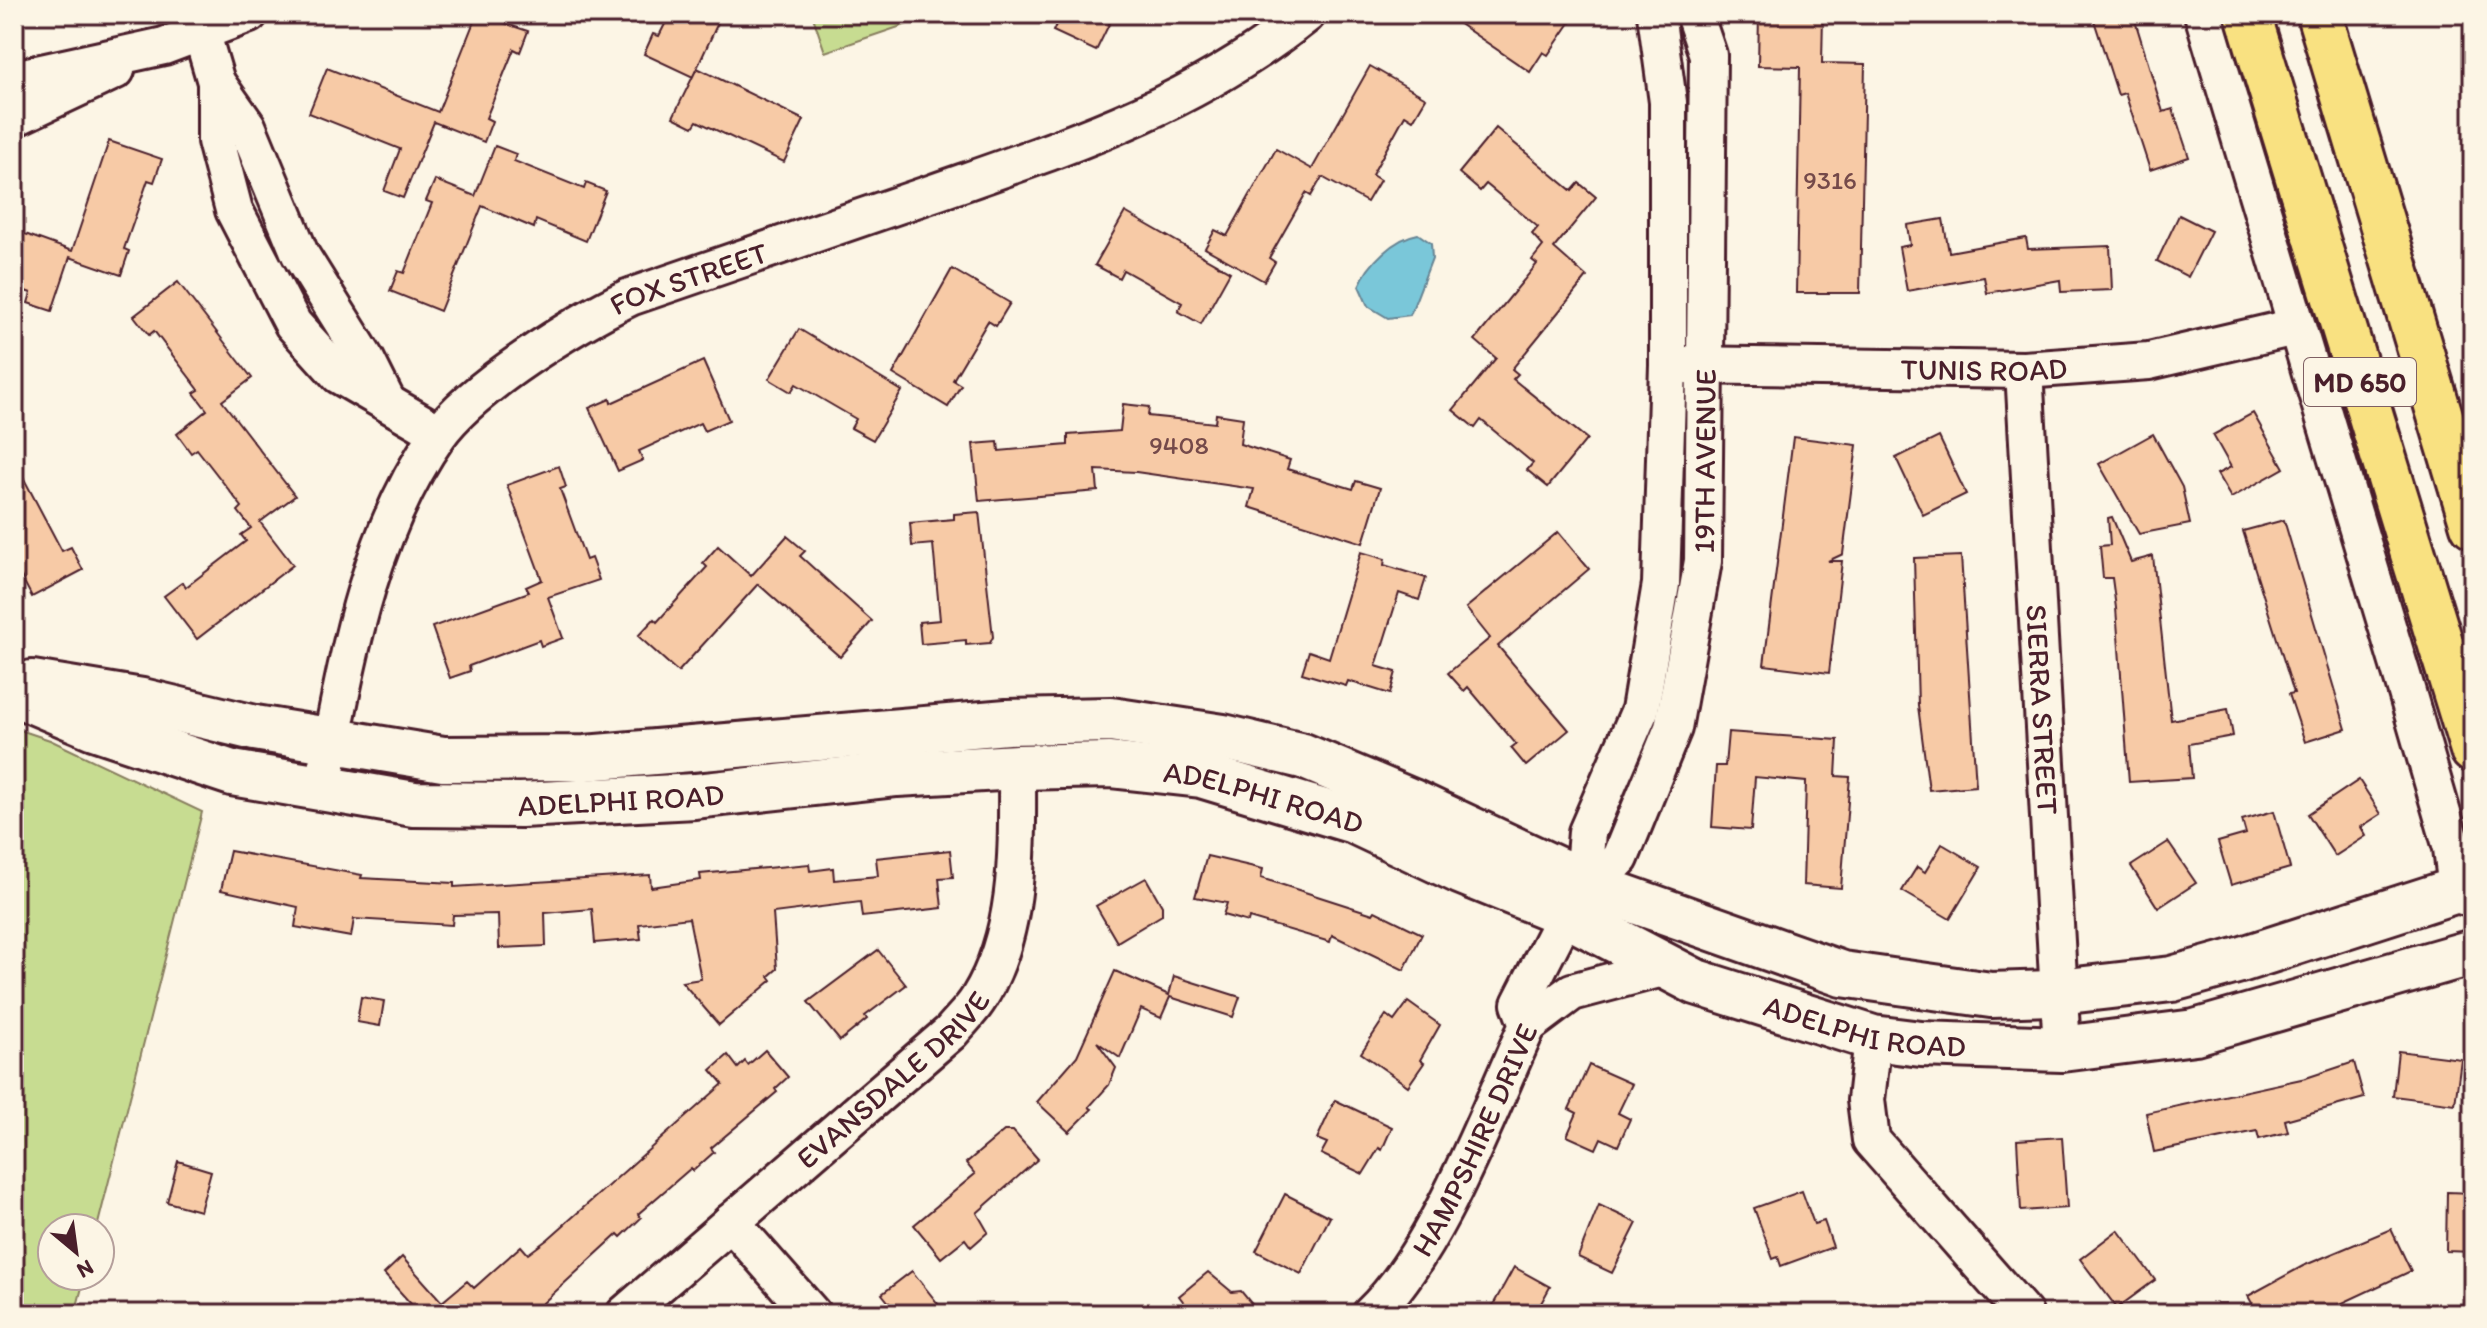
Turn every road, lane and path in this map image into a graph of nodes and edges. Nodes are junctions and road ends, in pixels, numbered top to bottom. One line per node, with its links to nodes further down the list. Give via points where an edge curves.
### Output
1 (249, 14): 8 (street)
2 (1307, 14): 22 (street, FOX STREET, via 1218,77 1156,110 630,297 591,316 482,392)
3 (1656, 14): 18 (street, 19TH AVENUE, via 1668,102)
4 (1694, 14): 19 (street, 19TH AVENUE, via 1708,55)
5 (2203, 14): 17 (street)
6 (2248, 14): 29 (main road, MD 650)
7 (2319, 14): 23 (main road, MD 650)
8 (199, 23): 9 (street); 11 (street)
9 (164, 46): 10 (street); 12 (street)
10 (14, 79)
11 (216, 82): 13 (street, via 247,126); 14 (street, via 216,141)
12 (14, 118)
13 (263, 168): 14 (street); 15 (street, via 300,254)
14 (225, 177): 16 (street, via 234,210)
15 (330, 303): 16 (street); 21 (street)
16 (293, 324): 21 (street, via 339,375)
17 (2295, 327): 20 (street, TUNIS ROAD, via 2149,361); 32 (street)
18 (1668, 365): 19 (street, TUNIS ROAD); 26 (street, 19TH AVENUE, via 1661,584)
19 (1705, 366): 20 (street, TUNIS ROAD); 27 (street, 19TH AVENUE, via 1703,561)
20 (2024, 370): 36 (street, SIERRA STREET)
21 (386, 400): 22 (street)
22 (439, 433): 28 (street, FOX STREET, via 405,494 361,602)
23 (2473, 525)
24 (14, 680): 28 (main road, ADELPHI ROAD)
25 (14, 693): 31 (main road, ADELPHI ROAD, via 94,727 232,773)
26 (1636, 718): 27 (street); 33 (street, 19TH AVENUE, via 1587,832)
27 (1673, 728): 33 (street, 19TH AVENUE, via 1620,858)
28 (332, 741): 31 (street, FOX STREET); 33 (main road, ADELPHI ROAD, via 443,759 585,758 1007,722 1111,720 1303,756 1410,801)
29 (2473, 750)
30 (1017, 767): 31 (main road, ADELPHI ROAD, via 695,796 521,805 414,804); 33 (main road, ADELPHI ROAD, via 1110,765 1201,775 1354,821 1460,871); 40 (street, EVANSDALE DRIVE, via 1013,898 979,998 951,1032)
31 (322, 790)
32 (2465, 892): 36 (main road, ADELPHI ROAD, via 2172,979)
33 (1578, 900): 35 (main road, ADELPHI ROAD); 36 (main road, ADELPHI ROAD, via 1842,974 1991,995); 37 (street, HAMPSHIRE DRIVE, via 1520,1004)
34 (2473, 952): 39 (main road, ADELPHI ROAD, via 2195,1032)
35 (1666, 967): 37 (street, via 1572,992); 38 (main road, ADELPHI ROAD, via 1710,987)
36 (2058, 992): 39 (street, SIERRA STREET)
37 (1528, 1025): 43 (street, HAMPSHIRE DRIVE, via 1436,1221 1407,1271)
38 (1873, 1038): 39 (main road, ADELPHI ROAD); 44 (street, via 1866,1100 1871,1140)
39 (2062, 1049)
40 (731, 1222): 41 (street, EVANSDALE DRIVE); 42 (street)
41 (625, 1314)
42 (812, 1314)
43 (1371, 1314)
44 (2024, 1314)

